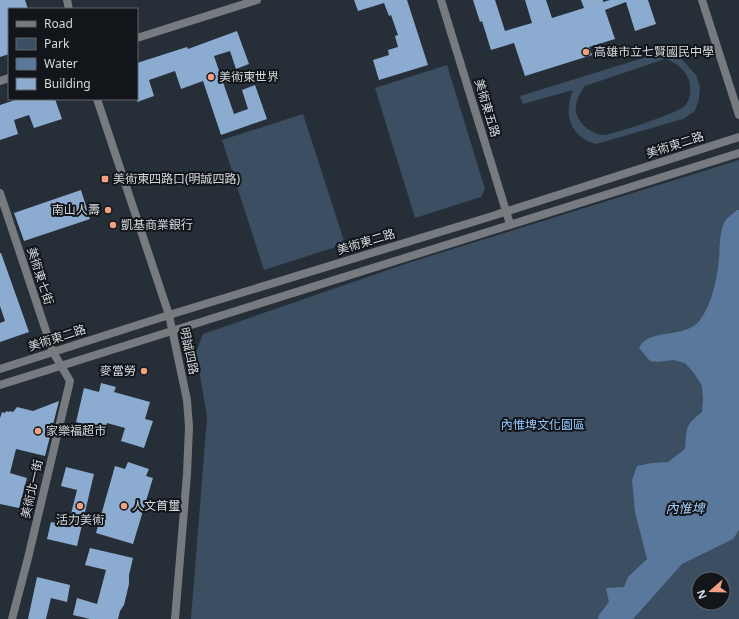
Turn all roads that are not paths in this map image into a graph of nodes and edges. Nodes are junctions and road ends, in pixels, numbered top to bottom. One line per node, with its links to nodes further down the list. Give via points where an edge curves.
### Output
1 (257, 0): 4 (street)
2 (441, 0): 10 (street, 美術東五路)
3 (702, 0): 6 (street)
4 (138, 38)
5 (98, 100): 12 (street, 明誠四路)
6 (739, 115)
7 (739, 137): 10 (street, 美術東二路)
8 (739, 153): 11 (street)
9 (0, 193): 14 (street, 美術東七街)
10 (506, 212): 11 (street, 美術東五路); 12 (street, 美術東二路)
11 (510, 224): 13 (street)
12 (169, 315): 13 (street, 明誠四路); 14 (street, 美術東二路)
13 (173, 331): 15 (street); 19 (street, 明誠四路, via 187,400 189,427)
14 (53, 352): 15 (street, 美術東七街); 16 (street, 美術東二路)
15 (62, 365): 17 (street); 18 (street, 美術北一街, via 70,381)
16 (0, 369)
17 (0, 385)
18 (12, 619)
19 (175, 619)

